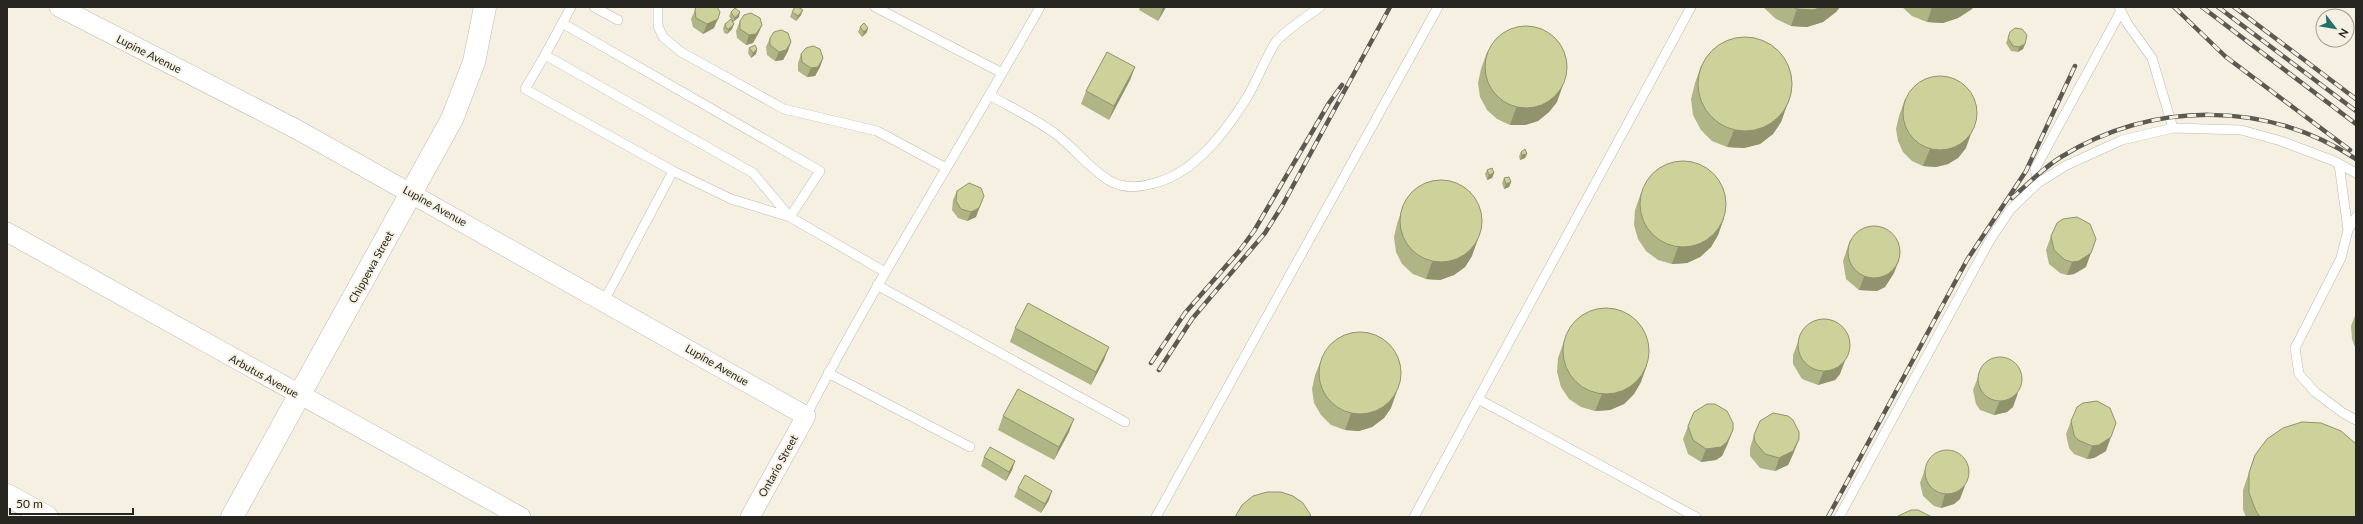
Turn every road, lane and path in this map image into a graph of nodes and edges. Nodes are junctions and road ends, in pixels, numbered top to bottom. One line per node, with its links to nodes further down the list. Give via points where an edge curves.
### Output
1 (58, 7): 23 (street, Lupine Avenue, via 298,130)
2 (485, 7): 23 (main road, Chippewa Street, via 474,62 464,91)
3 (571, 7): 13 (lane)
4 (594, 7): 12 (lane)
5 (658, 7): 19 (lane, via 658,26 663,37 681,52 784,109 877,131)
6 (875, 7): 15 (lane)
7 (1040, 7): 15 (lane)
8 (1320, 7): 16 (lane, via 1276,42 1246,99 1203,155 1174,176 1155,184 1122,186 1110,181 1058,136 1034,119)
9 (1438, 7): 43 (lane)
10 (1690, 7): 33 (lane)
11 (2120, 9): 17 (lane, via 2152,58); 22 (lane, via 2035,169)
12 (618, 20)
13 (562, 23): 14 (lane); 24 (lane, via 820,171)
14 (545, 55): 20 (lane, via 526,89); 24 (lane, via 752,173)
15 (1002, 74): 16 (lane)
16 (989, 95): 19 (lane)
17 (2173, 128): 18 (lane, via 2241,130 2281,141); 22 (lane, via 2122,140 2065,166)
18 (2339, 164): 21 (lane); 26 (lane)
19 (946, 168): 28 (lane)
20 (673, 171): 24 (lane, via 731,199); 30 (lane)
21 (2356, 173)
22 (2038, 183): 46 (lane, via 2010,210 1990,240)
23 (412, 194): 30 (street, Lupine Avenue); 32 (main road, Chippewa Street)
24 (790, 217): 28 (lane)
25 (2356, 217): 26 (lane)
26 (2348, 230): 35 (lane, via 2341,258 2295,348 2299,374 2315,392)
27 (7, 232): 32 (street, Arbutus Avenue)
28 (885, 272): 29 (lane)
29 (877, 286): 31 (lane); 36 (lane)
30 (604, 301): 34 (street, Lupine Avenue)
31 (828, 373): 34 (lane); 37 (lane)
32 (300, 396): 40 (main road, Chippewa Street); 41 (street, Arbutus Avenue)
33 (1478, 399): 44 (lane); 45 (lane)
34 (806, 416): 42 (street, Ontario Street)
35 (2356, 420)
36 (1125, 422)
37 (970, 447)
38 (7, 495): 39 (main road)
39 (47, 517)
40 (232, 517)
41 (521, 517)
42 (750, 517)
43 (1156, 517)
44 (1414, 517)
45 (1696, 517)
46 (1839, 517)

